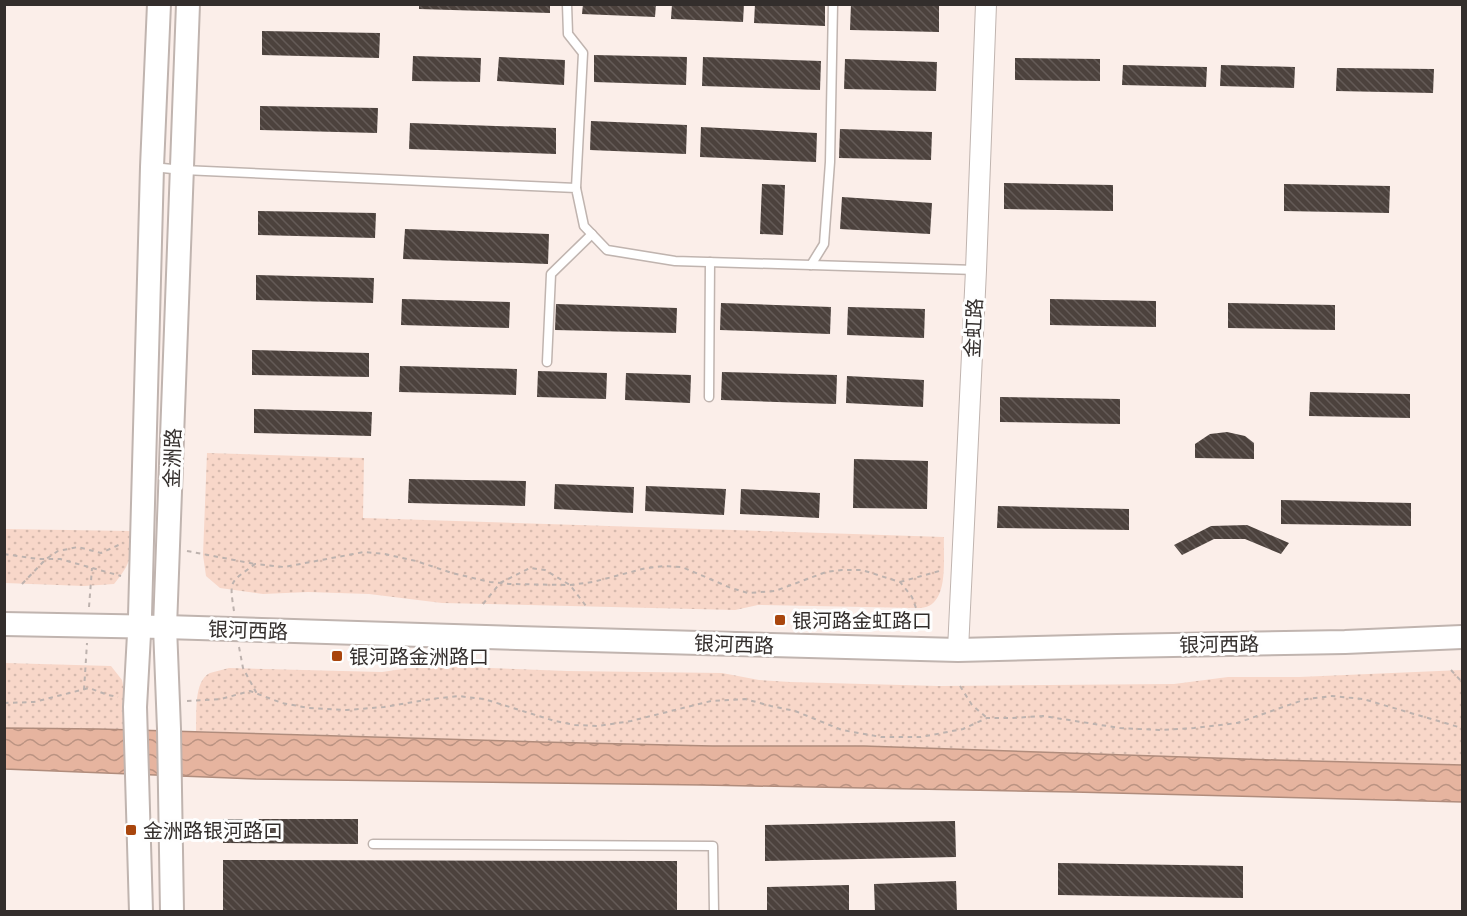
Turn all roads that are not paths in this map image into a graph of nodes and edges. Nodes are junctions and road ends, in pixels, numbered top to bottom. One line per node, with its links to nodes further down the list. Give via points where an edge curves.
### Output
1 (159, 4): 6 (main road, 金洲路)
2 (188, 4): 7 (main road, 金洲路)
3 (567, 4): 8 (lane, via 568,34 584,53)
4 (834, 4): 11 (lane, via 824,244)
5 (986, 4): 12 (street, 金虹路)
6 (152, 167): 7 (lane); 16 (main road, 金洲路)
7 (183, 170): 8 (lane); 17 (main road, 金洲路)
8 (576, 189): 9 (lane, via 584,226)
9 (592, 234): 10 (lane, via 607,250 675,261); 13 (lane, via 551,274)
10 (710, 262): 11 (lane); 14 (lane)
11 (811, 265): 12 (lane)
12 (976, 270): 21 (street, 金虹路)
13 (547, 362)
14 (709, 397)
15 (4, 612): 16 (main road, 银河西路)
16 (140, 621): 17 (main road, 银河西路); 18 (main road, 银河西路); 23 (main road, 金洲路, via 131,703)
17 (166, 621): 21 (main road, 银河西路, via 529,639); 24 (main road, 金洲路)
18 (4, 624)
19 (1462, 625): 21 (main road, 银河西路)
20 (1462, 637): 21 (main road, 银河西路, via 1117,646)
21 (958, 643)
22 (373, 844): 25 (lane, via 713,846)
23 (141, 912)
24 (172, 912)
25 (714, 912)

